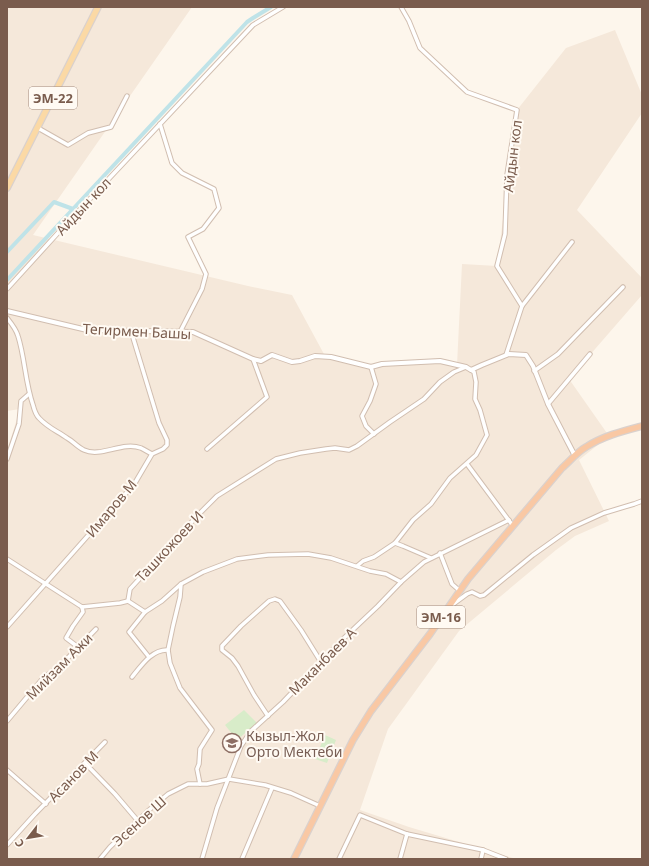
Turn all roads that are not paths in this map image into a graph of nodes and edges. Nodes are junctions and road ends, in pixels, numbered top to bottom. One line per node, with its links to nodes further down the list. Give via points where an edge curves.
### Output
1 (98, 7): 6 (main road, ЭМ-22)
2 (283, 7): 5 (street, Айдын кол, via 252,25)
3 (401, 7): 11 (street, Айдын кол, via 420,48 467,92 518,110 507,175 505,234 497,266)
4 (127, 96): 6 (street, via 111,127 88,133 68,145)
5 (160, 124): 10 (street, Айдын кол); 15 (street, via 172,163 182,173 214,189 219,208 203,229 188,237 206,274 202,289)
6 (38, 128): 7 (main road, ЭМ-22)
7 (7, 188)
8 (572, 242): 11 (street)
9 (623, 287): 22 (street, via 558,354)
10 (7, 289)
11 (522, 306): 17 (street)
12 (7, 311): 14 (street, Тегирмен Башы, via 87,330)
13 (7, 318): 23 (street, via 18,334)
14 (131, 331): 15 (street, Тегирмен Башы); 28 (street, Имаров М, via 159,423 167,440 167,445 163,449)
15 (180, 332): 18 (street, Тегирмен Башы, via 193,332)
16 (590, 354): 24 (street)
17 (506, 355): 21 (street); 22 (street, via 526,355)
18 (253, 359): 19 (street, via 261,361 272,355 292,362 325,356); 27 (street, via 268,397)
19 (371, 367): 20 (street, via 382,364 440,361); 26 (street, via 376,384 362,416 366,426)
20 (466, 368): 21 (street); 26 (street, Ташкожоев И, via 454,372 440,382 424,399)
21 (471, 370): 31 (street, via 476,382 475,399 487,435 476,455)
22 (534, 371): 24 (street)
23 (29, 394): 28 (street, via 38,417 47,426 85,451 102,452 131,446); 30 (street, via 21,401 19,424)
24 (548, 404): 29 (street)
25 (642, 426): 29 (highway, ЭМ-16, via 608,436 585,447)
26 (374, 434): 44 (street, Ташкожоев И, via 350,450 326,449 276,459 217,496 130,589)
27 (208, 449)
28 (152, 454): 41 (street, Имаров М, via 132,488)
29 (575, 456): 34 (highway, ЭМ-16)
30 (7, 459)
31 (467, 464): 33 (street); 35 (street, via 450,478 431,504 413,520)
32 (642, 501): 46 (street, via 604,513 571,528 484,595 472,592)
33 (509, 520): 34 (street); 36 (street, Маканбаев А)
34 (513, 526): 43 (highway, ЭМ-16)
35 (395, 543): 37 (street); 39 (street)
36 (440, 553): 37 (street, Маканбаев А); 43 (street, via 452,584)
37 (431, 558): 40 (street, Маканбаев А)
38 (7, 559): 41 (street)
39 (357, 566): 40 (street, via 386,574); 42 (street, via 308,554 268,555 237,559 203,572)
40 (401, 582): 53 (street, Маканбаев А)
41 (45, 584): 45 (street); 48 (street, Имаров М)
42 (182, 584): 47 (street); 51 (street)
43 (460, 591): 46 (highway, ЭМ-16)
44 (128, 601): 45 (street); 47 (street)
45 (82, 607): 50 (street, via 83,612 66,638)
46 (448, 608): 64 (highway, ЭМ-16, via 371,711 353,740)
47 (145, 612): 52 (street, via 129,632)
48 (7, 627)
49 (96, 629): 50 (street, Мийзам Ажи)
50 (78, 647): 56 (street, Мийзам Ажи, via 59,667 44,677)
51 (168, 650): 52 (street, via 162,649); 61 (street, via 170,664 180,688 212,730 200,749 197,769)
52 (149, 657): 54 (street)
53 (321, 662): 55 (street, Маканбаев А); 55 (street, via 280,601 269,601 241,626 222,646 222,650 238,666)
54 (132, 677)
55 (268, 716): 60 (street, Маканбаев А, via 251,731 241,746)
56 (7, 721)
57 (105, 742): 58 (street, Асанов М)
58 (85, 763): 63 (street, Асанов М); 65 (street)
59 (7, 770): 63 (street)
60 (229, 778): 61 (street, Эсенов Ш); 62 (street, Эсенов Ш); 70 (street, Маканбаев А)
61 (200, 784): 65 (street, Эсенов Ш, via 188,784 168,794)
62 (272, 788): 64 (street, Эсенов Ш); 71 (street)
63 (46, 804): 67 (street, Асанов М)
64 (320, 806): 72 (highway, ЭМ-16)
65 (138, 821): 69 (street, Эсенов Ш)
66 (407, 834): 68 (street); 73 (street, via 360,815); 74 (street)
67 (7, 845)
68 (483, 850): 75 (street); 76 (street)
69 (100, 859)
70 (202, 859)
71 (242, 859)
72 (294, 859)
73 (339, 859)
74 (400, 859)
75 (481, 859)
76 (506, 859)

